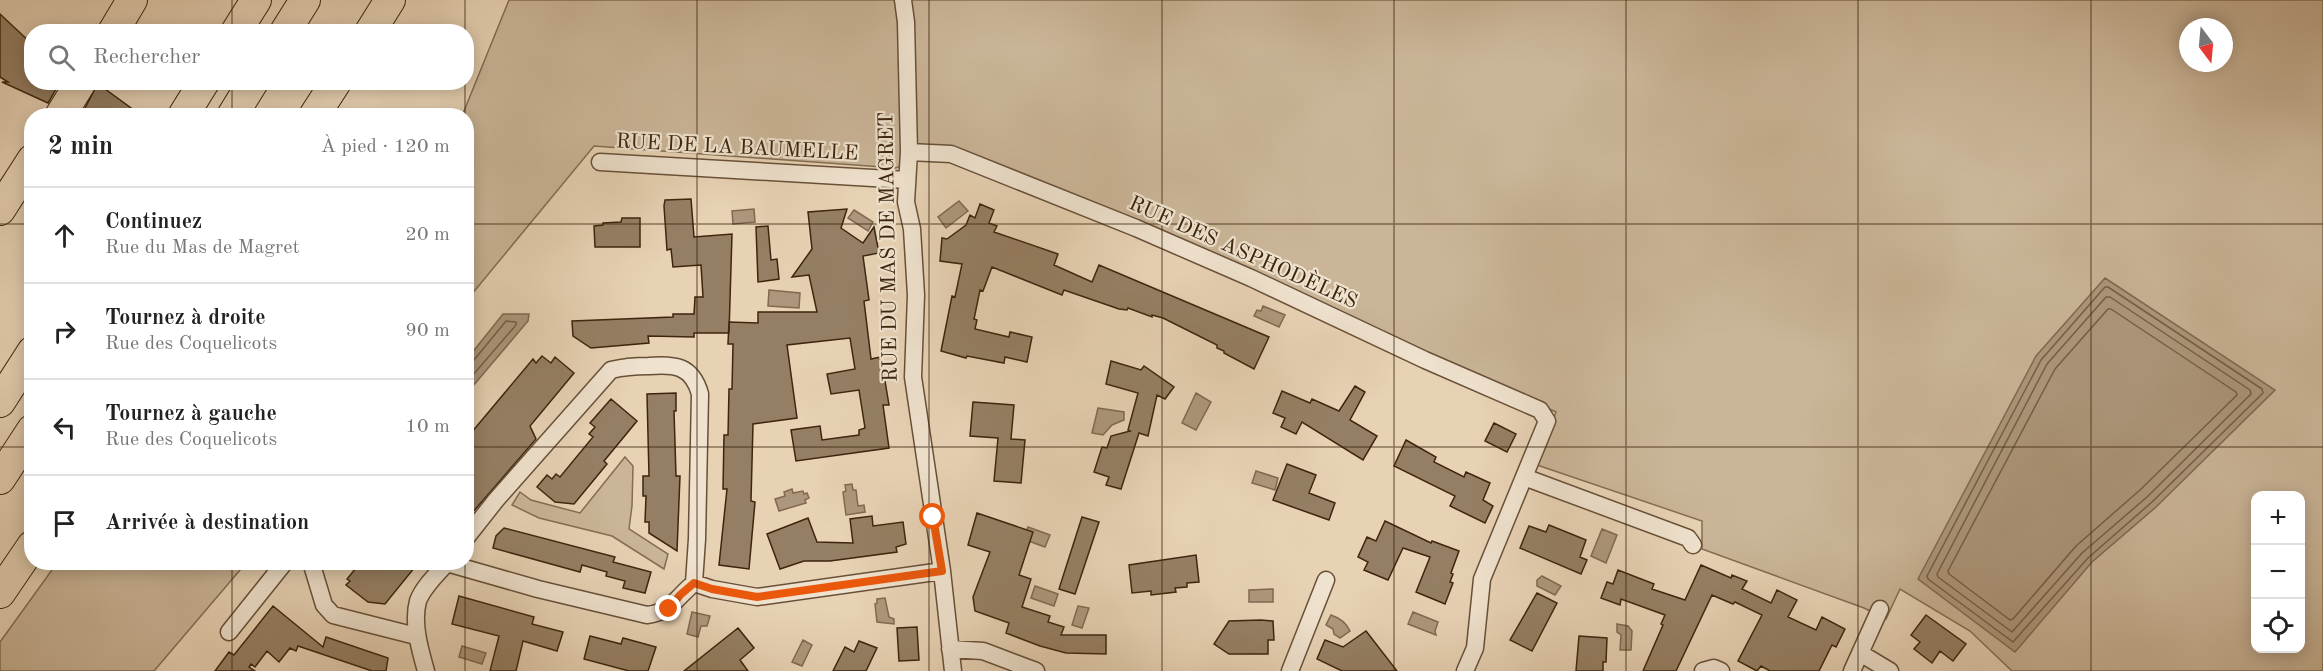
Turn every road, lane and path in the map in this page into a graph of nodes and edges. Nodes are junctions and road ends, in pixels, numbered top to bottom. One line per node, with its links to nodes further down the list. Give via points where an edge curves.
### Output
1 (132, 0): 6 (highway)
2 (256, 0): 7 (highway)
3 (305, 0): 8 (highway)
4 (390, 0): 9 (highway)
5 (903, 0): 18 (street, RUE DU MAS DE MAGRET)
6 (118, 24)
7 (241, 24)
8 (290, 24)
9 (375, 24)
10 (76, 90): 14 (highway)
11 (199, 90): 15 (highway)
12 (248, 90): 16 (highway)
13 (331, 90): 17 (highway)
14 (65, 108)
15 (188, 108)
16 (237, 108)
17 (319, 108)
18 (909, 152): 21 (street, RUE DU MAS DE MAGRET); 26 (street, RUE DES ASPHODÈLES, via 951,154 1136,228 1540,410 1547,421)
19 (600, 162): 21 (street, RUE DE LA BAUMELLE)
20 (24, 172): 22 (highway)
21 (907, 180): 35 (street, RUE DU MAS DE MAGRET, via 916,295 913,377)
22 (0, 210)
23 (24, 364): 24 (highway)
24 (0, 402)
25 (24, 442): 27 (highway)
26 (1524, 477): 29 (street, via 1688,538); 48 (street, via 1482,579 1475,648)
27 (0, 479)
28 (474, 528): 37 (street, via 611,370 673,364 691,375 700,394)
29 (1693, 545)
30 (24, 558): 38 (highway)
31 (279, 570): 40 (street)
32 (313, 570): 41 (street, via 324,605 333,615)
33 (441, 570): 41 (street, via 418,601)
34 (472, 570): 37 (street, via 648,615 669,609)
35 (942, 571): 37 (street, via 757,597); 42 (street, RUE DU MAS DE MAGRET)
36 (1326, 580): 47 (street)
37 (694, 583)
38 (0, 592)
39 (1880, 609): 43 (street)
40 (229, 632)
41 (416, 636): 44 (street)
42 (950, 649): 45 (street, RUE DU MAS DE MAGRET); 46 (street, via 983,651)
43 (1860, 653): 51 (street); 52 (street)
44 (426, 671)
45 (953, 671)
46 (1036, 671)
47 (1290, 671)
48 (1465, 671)
49 (1703, 671): 50 (street)
50 (1721, 671)
51 (1852, 671)
52 (1890, 671)

